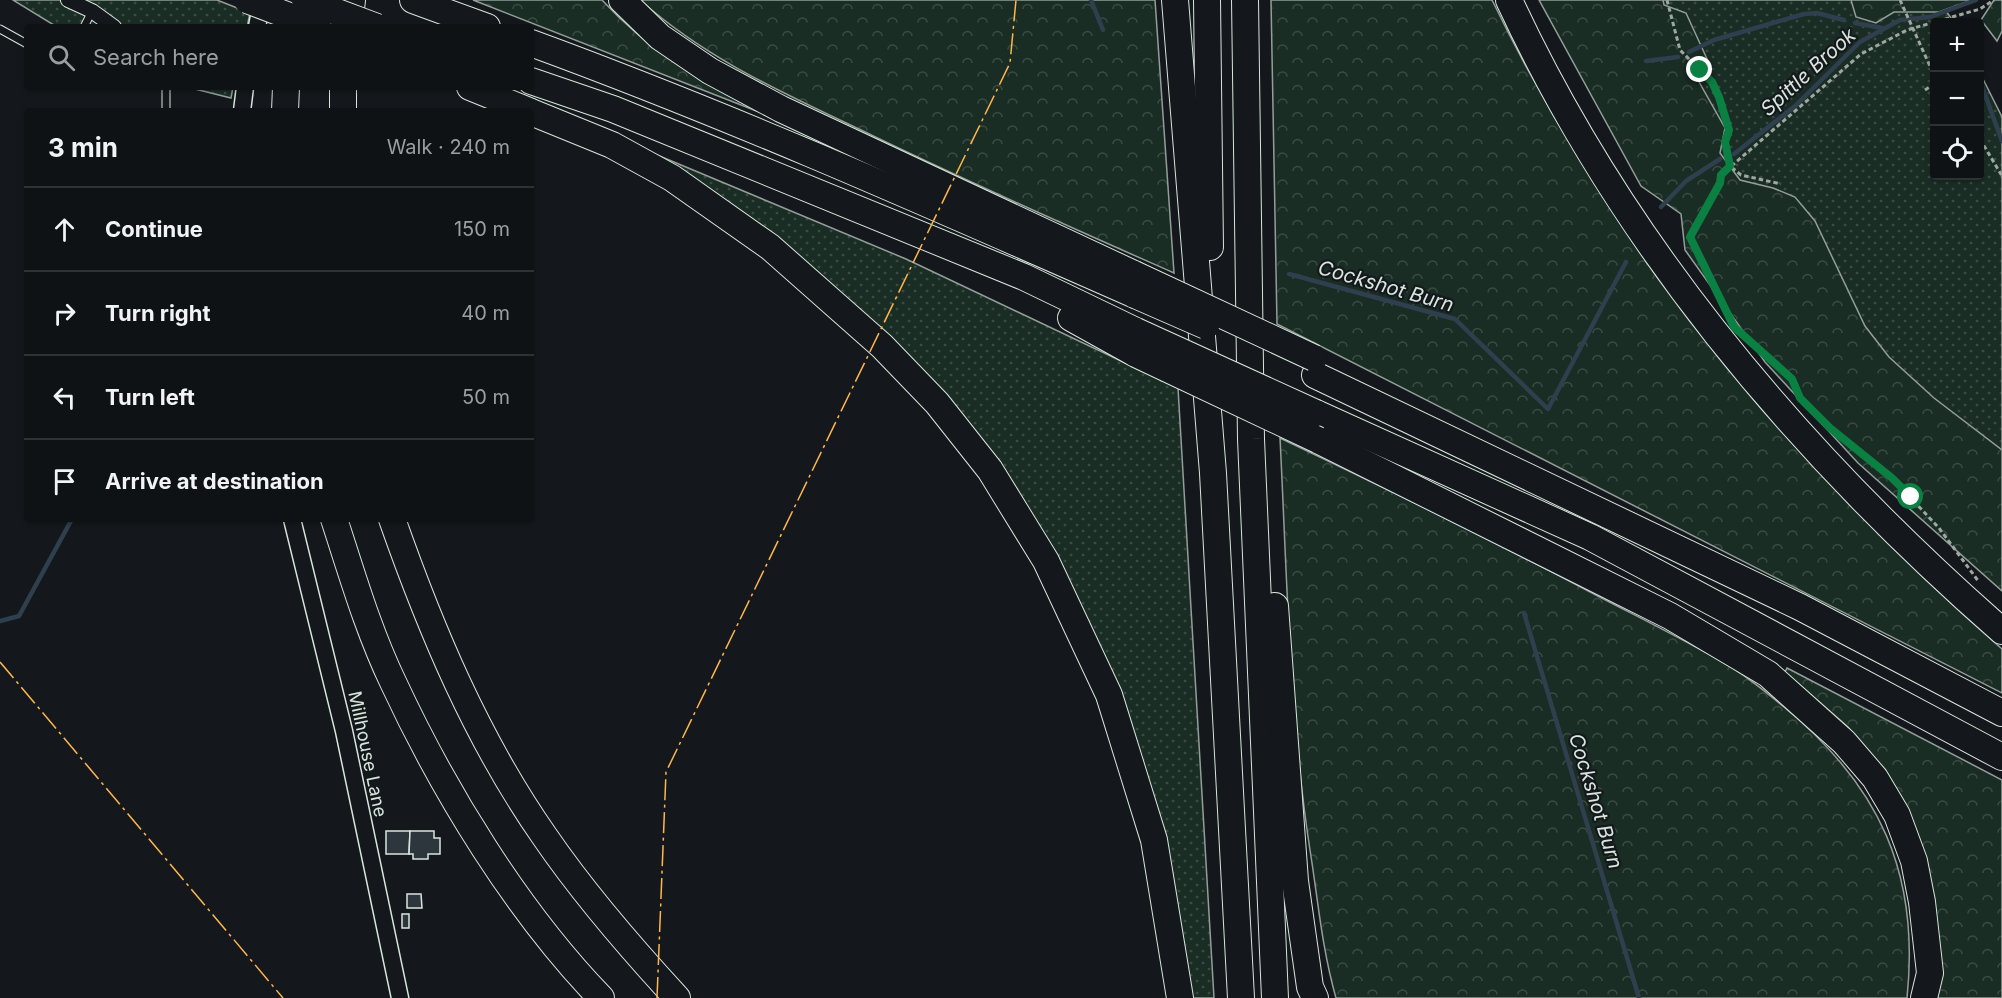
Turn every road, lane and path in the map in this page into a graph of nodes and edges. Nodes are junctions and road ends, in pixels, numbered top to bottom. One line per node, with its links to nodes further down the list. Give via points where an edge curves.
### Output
1 (68, 0): 16 (street)
2 (247, 0): 21 (highway, bridge)
3 (262, 0): 19 (street)
4 (295, 0): 20 (highway)
5 (305, 0): 23 (highway, bridge)
6 (352, 0): 22 (highway)
7 (413, 0): 24 (highway)
8 (622, 0): 48 (highway, via 660,36 710,71)
9 (1175, 0): 53 (highway)
10 (1207, 0): 53 (highway)
11 (1245, 0): 52 (highway)
12 (1509, 0): 58 (highway, via 1568,113 1634,220 1706,320 1790,422 1860,498)
13 (1667, 0): 45 (path, via 1680,50 1712,82 1719,97 1729,130 1725,142)
14 (1900, 0): 25 (path)
15 (1994, 0): 25 (path, via 1980,9)
16 (92, 11): 17 (lane); 18 (street)
17 (86, 24)
18 (110, 24)
19 (258, 24)
20 (291, 24)
21 (310, 24)
22 (349, 24)
23 (369, 24)
24 (479, 24)
25 (1912, 27): 29 (path); 45 (path, via 1862,54)
26 (0, 29): 27 (lane)
27 (24, 42)
28 (534, 44): 48 (highway, via 639,82 903,193)
29 (1934, 72)
30 (534, 82): 51 (highway, via 613,109 936,243)
31 (1930, 87): 37 (path)
32 (166, 90): 38 (lane)
33 (245, 90): 39 (street)
34 (286, 90): 40 (highway)
35 (343, 90): 41 (highway)
36 (478, 90): 42 (highway)
37 (1925, 90)
38 (166, 108)
39 (242, 108)
40 (285, 108)
41 (343, 108)
42 (522, 108)
43 (534, 113): 64 (highway, via 612,145 672,178 770,247 882,346 944,412 990,470 1046,561 1109,695 1154,840)
44 (1984, 146): 46 (path)
45 (1730, 166): 47 (path, via 1741,175); 49 (path, via 1721,175 1690,237)
46 (2002, 176)
47 (1781, 184)
48 (1135, 284): 59 (highway, bridge, via 1315,367 1439,433 1789,602)
49 (1729, 317)
50 (1750, 342): 57 (path, via 1792,379 1800,398 1830,428 1892,478 1939,528)
51 (1136, 343): 60 (highway, bridge, via 1316,413 1590,537); 68 (highway, bridge, via 1318,440 1670,616 1768,674 1844,742 1875,778 1897,815 1914,861 1922,902 1930,973)
52 (1251, 439): 66 (highway); 67 (highway, via 1276,614 1295,881 1310,987)
53 (1213, 473): 65 (highway)
54 (293, 522): 61 (street, Millhouse Lane, via 344,731)
55 (335, 522): 62 (highway, via 392,682 424,743 518,895)
56 (393, 522): 63 (highway, via 460,691 499,763 544,837 622,938)
57 (1984, 588)
58 (2002, 631)
59 (2002, 713)
60 (2002, 757)
61 (400, 998)
62 (601, 998)
63 (677, 998)
64 (1179, 998)
65 (1241, 998)
66 (1275, 998)
67 (1315, 998)
68 (1924, 998)

